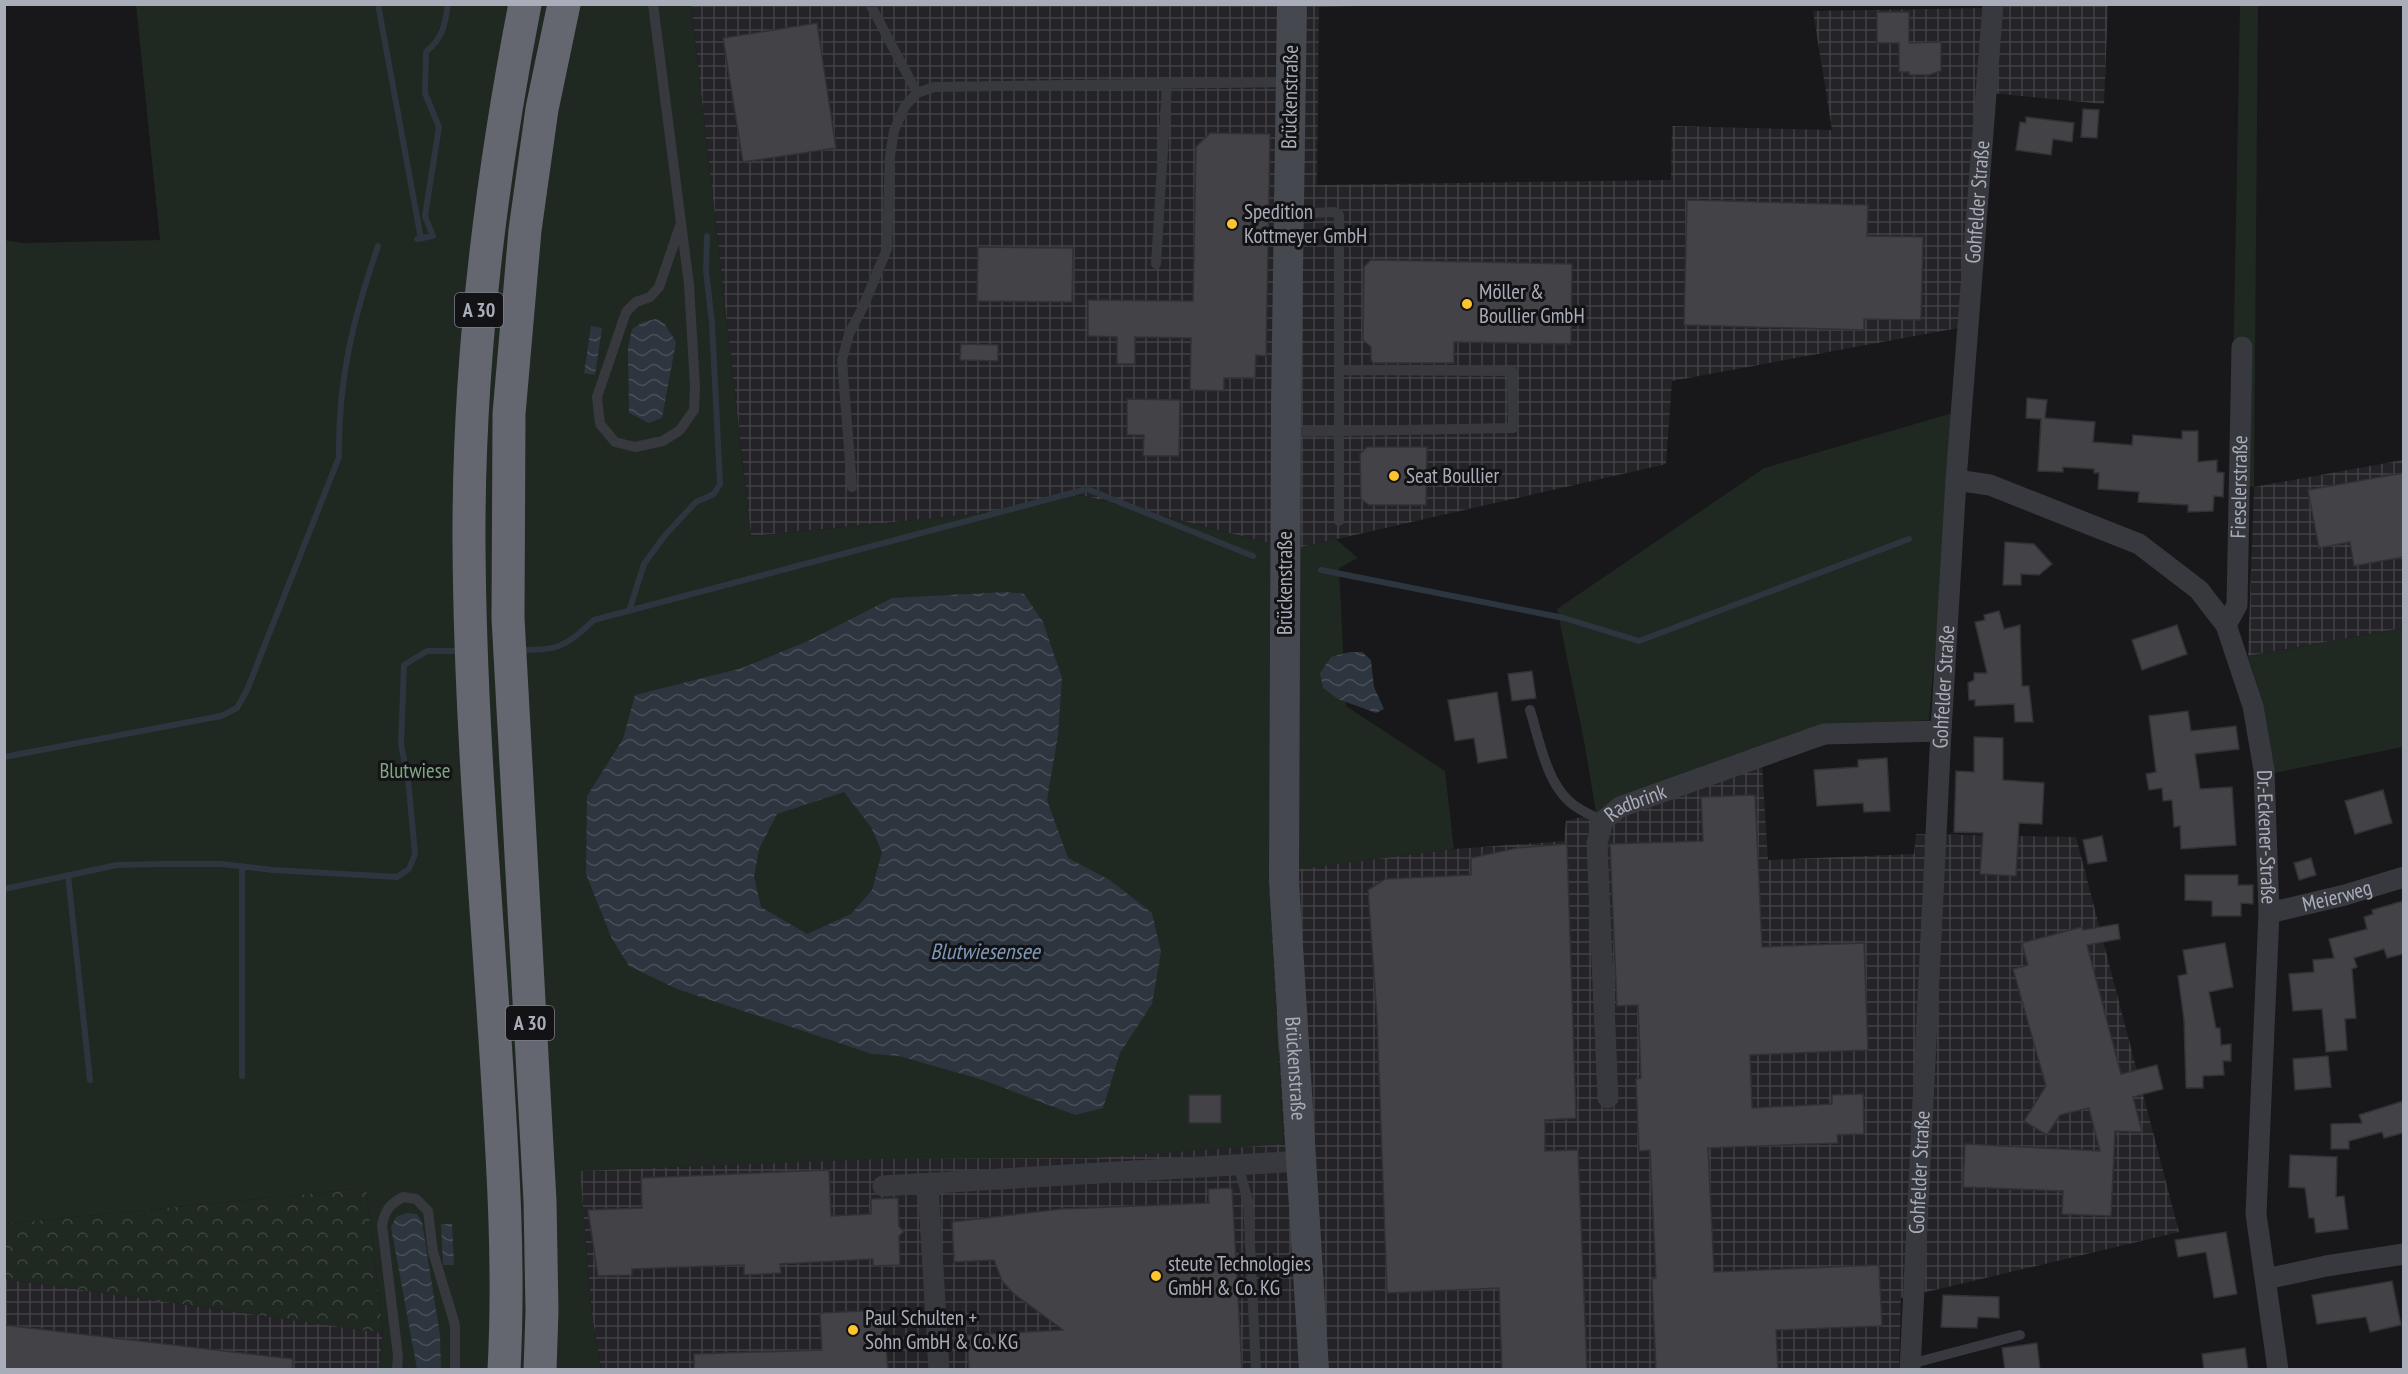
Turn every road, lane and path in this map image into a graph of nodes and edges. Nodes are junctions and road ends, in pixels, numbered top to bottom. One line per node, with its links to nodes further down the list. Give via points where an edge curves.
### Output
1 (525, 4): 37 (highway, A 30, via 483,263 470,466 473,679 506,1210 508,1301)
2 (564, 4): 38 (highway, A 30, via 542,109 524,242 509,414 508,618 540,1201)
3 (653, 4): 11 (lane)
4 (870, 4): 9 (lane)
5 (1292, 4): 7 (main road, Brückenstraße)
6 (1993, 4): 17 (street, Gohfelder Straße)
7 (1290, 82): 8 (lane); 10 (main road, Brückenstraße)
8 (1167, 84): 9 (lane, via 934,87); 12 (lane)
9 (917, 93): 18 (lane, via 905,106 893,139 887,249 849,334 842,360)
10 (1288, 214): 14 (lane, via 1340,215); 15 (main road, Brückenstraße)
11 (681, 223): 11 (lane, via 659,287 626,312 597,397 600,424 615,442 635,447 663,441 680,430 694,410 693,335)
12 (1156, 264)
13 (2242, 347): 20 (street, Fieselerstraße, via 2237,605)
14 (1340, 370): 16 (lane); 16 (lane, via 1512,371 1513,428)
15 (1286, 432): 16 (lane); 27 (main road, Brückenstraße, via 1284,881)
16 (1340, 432): 19 (lane)
17 (1956, 480): 20 (street, Dr.-Eckener-Straße, via 1990,485 2139,544 2199,590); 22 (street, Gohfelder Straße)
18 (852, 487)
19 (1339, 521)
20 (2226, 625): 25 (street, Dr.-Eckener-Straße, via 2253,706 2264,770)
21 (1530, 710): 23 (lane, via 1551,776 1577,808)
22 (1941, 731): 23 (street, Radbrink, via 1824,734 1620,807); 34 (street, Gohfelder Straße)
23 (1603, 821): 26 (street, Radbrink, via 1597,843)
24 (2403, 877): 25 (street, Meierweg)
25 (2269, 913): 32 (street, Dr.-Eckener-Straße, via 2256,1214)
26 (1608, 1098)
27 (1302, 1161): 28 (street); 41 (main road, Brückenstraße)
28 (1238, 1165): 29 (street); 40 (lane, via 1248,1201)
29 (928, 1184): 30 (street); 39 (street)
30 (883, 1186)
31 (2403, 1254): 32 (street)
32 (2266, 1279): 42 (street, Dr.-Eckener-Straße)
33 (2020, 1335): 34 (lane)
34 (1910, 1367)
35 (397, 1370): 36 (lane, via 382,1225 390,1204 403,1197 416,1199 428,1210 433,1252 455,1325)
36 (455, 1370)
37 (504, 1370)
38 (540, 1370)
39 (939, 1370)
40 (1256, 1370)
41 (1314, 1370)
42 (2278, 1370)

